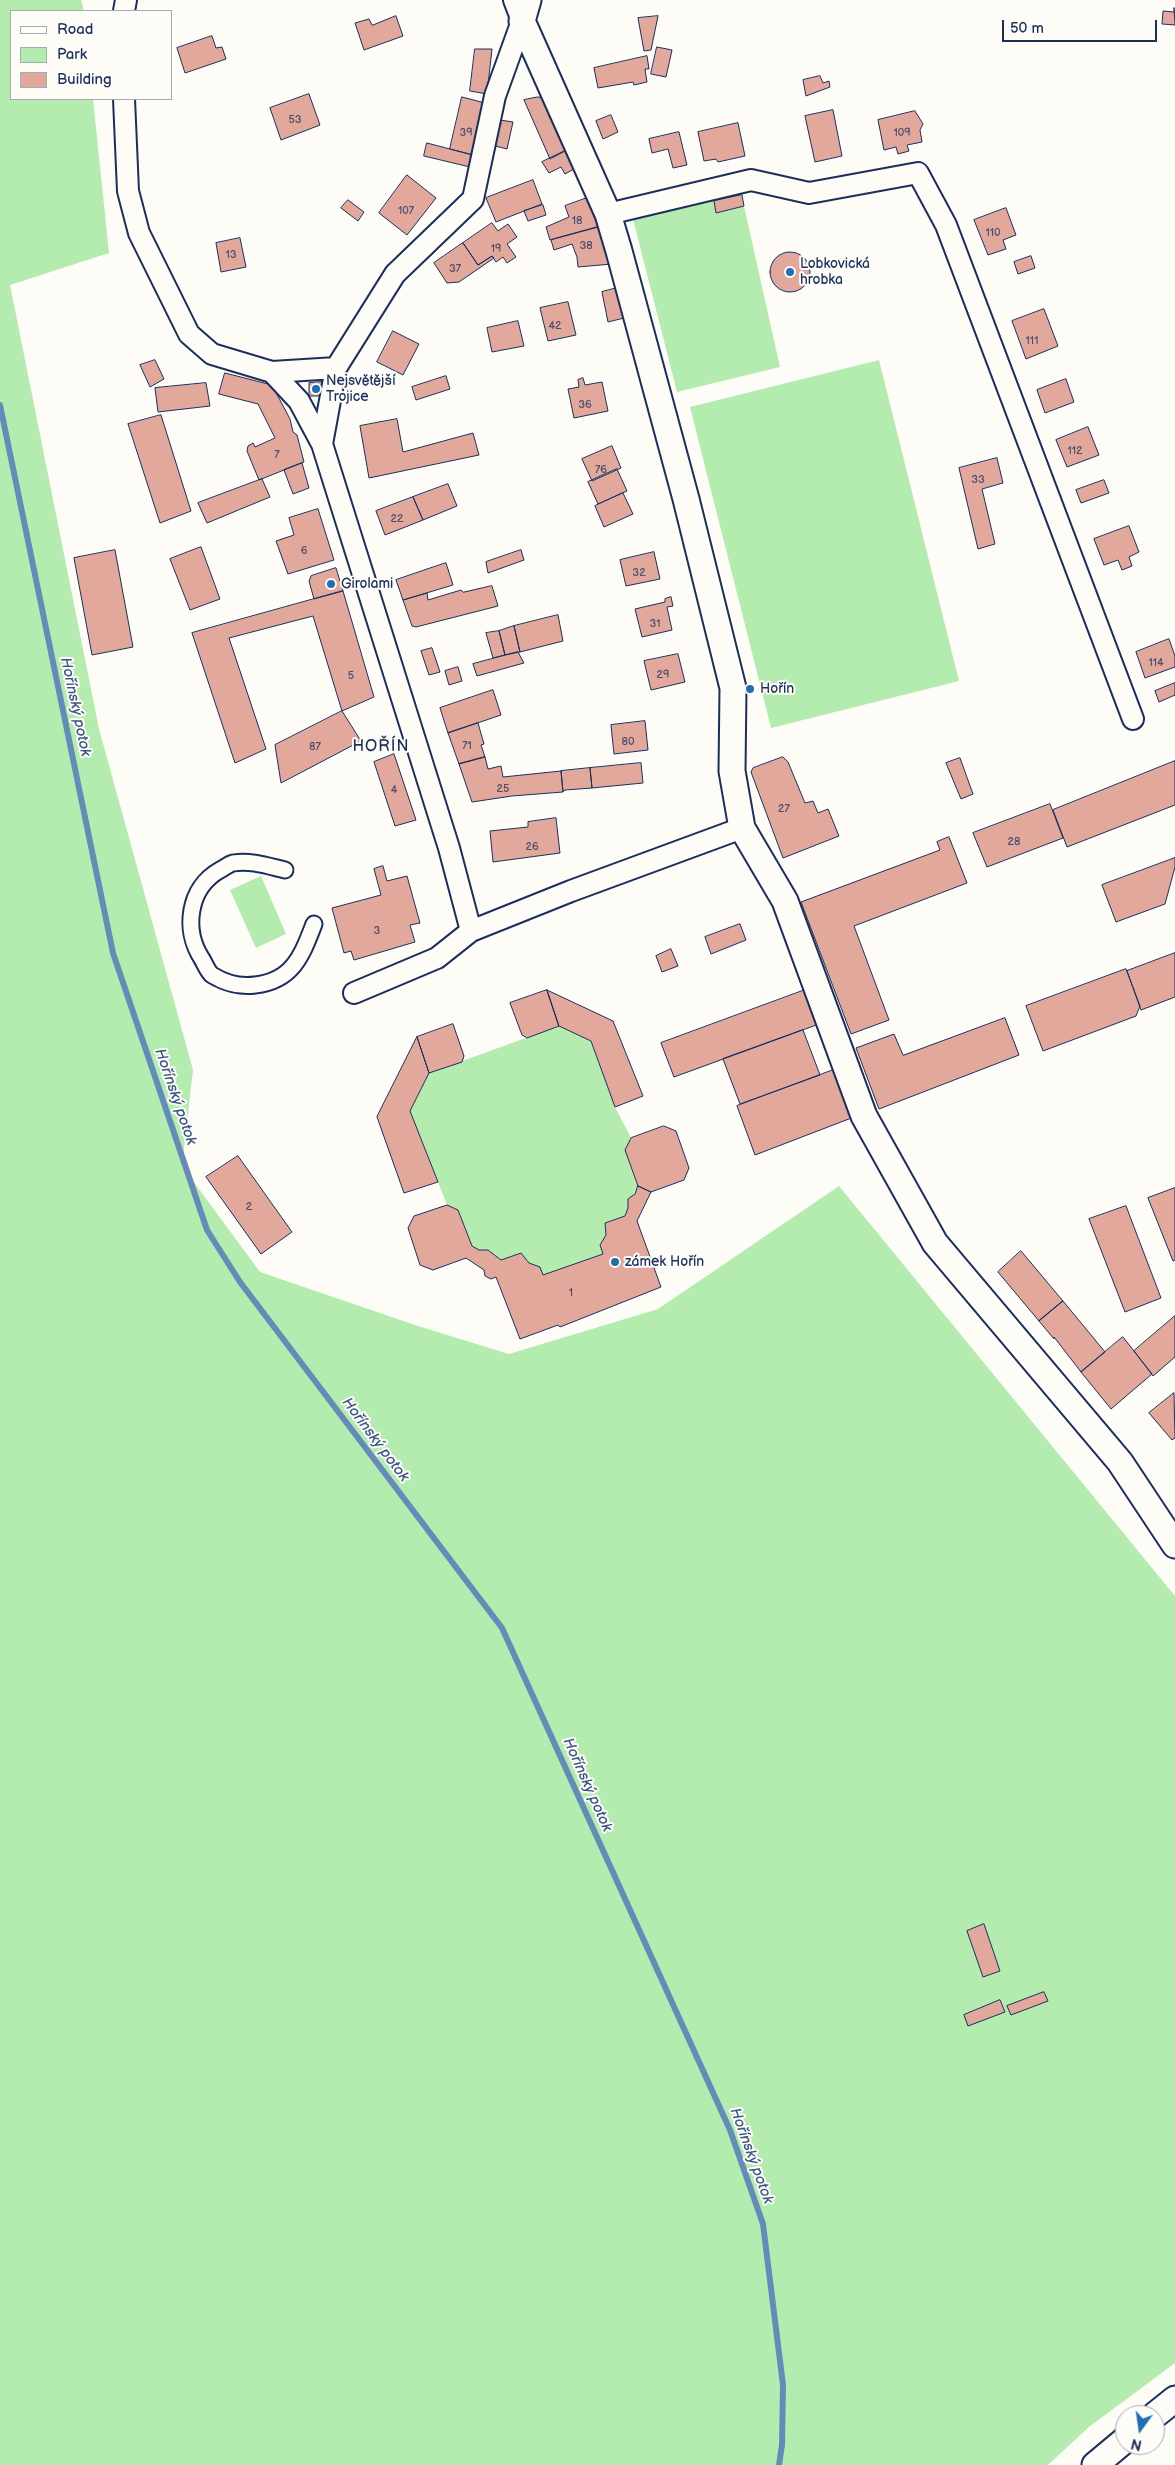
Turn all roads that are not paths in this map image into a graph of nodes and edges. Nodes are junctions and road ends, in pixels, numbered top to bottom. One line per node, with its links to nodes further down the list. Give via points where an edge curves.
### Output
1 (521, 7): 3 (street); 4 (street, via 495,96 473,199 395,274)
2 (124, 100): 5 (street, via 128,191 139,233 189,334 212,354)
3 (608, 214): 7 (street, via 750,180 810,194 918,173 946,225); 8 (street, via 686,499 733,688 732,771)
4 (336, 368): 5 (street); 6 (street)
5 (272, 372): 6 (street, via 299,401)
6 (322, 444): 11 (street)
7 (1133, 719)
8 (742, 828): 11 (street); 13 (street, via 785,901 864,1116 935,1243 1120,1462)
9 (285, 870): 10 (street, via 256,862 232,864 199,888 190,930 200,956 211,974 242,987 264,984 284,976 300,959)
10 (314, 924)
11 (472, 931): 12 (street, via 437,958)
12 (354, 993)
13 (1175, 1545)
14 (1175, 2399): 15 (street)
15 (1165, 2407)
16 (1115, 2448): 17 (street)
17 (1095, 2465)

